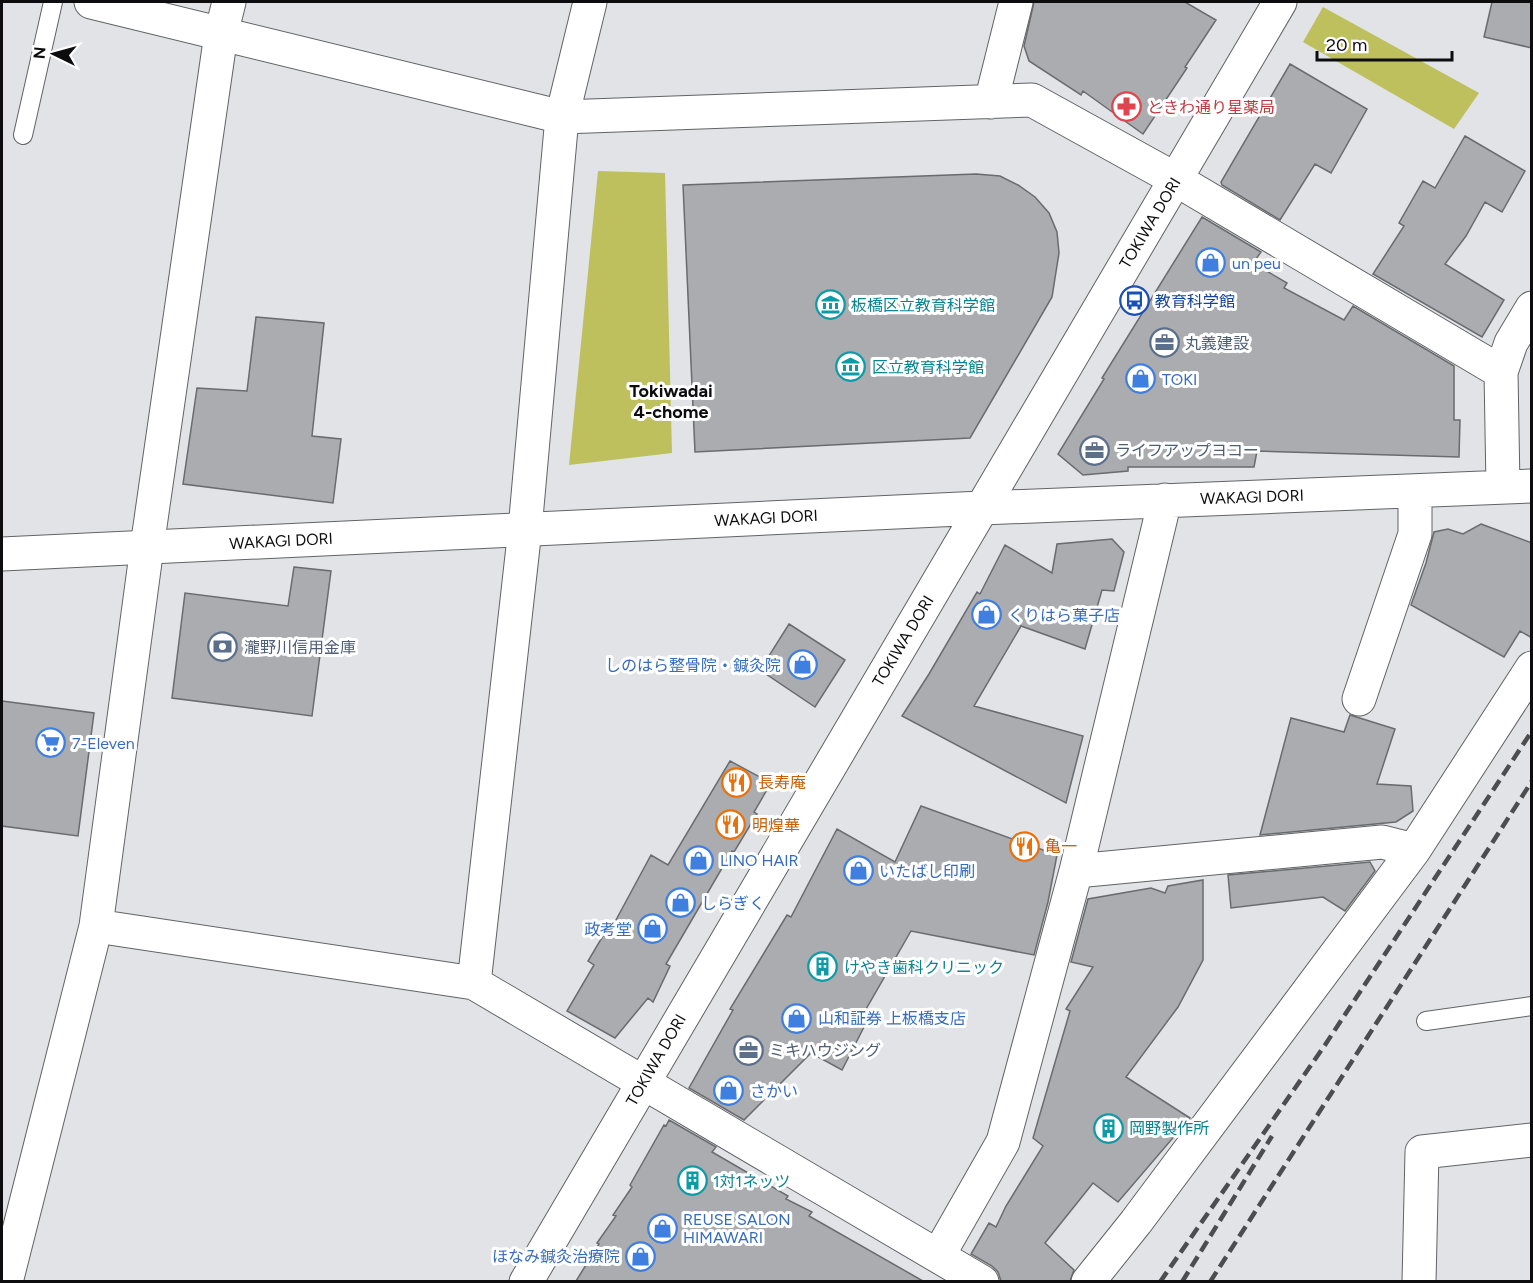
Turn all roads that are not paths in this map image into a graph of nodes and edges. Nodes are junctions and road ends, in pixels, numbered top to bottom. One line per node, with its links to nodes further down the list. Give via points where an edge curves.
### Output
1 (53, 2): 10 (lane)
2 (91, 2): 7 (street)
3 (229, 2): 7 (street)
4 (590, 2): 9 (street)
5 (1016, 2): 8 (street)
6 (1280, 2): 11 (street, TOKIWA DORI)
7 (221, 34): 9 (street); 19 (street)
8 (991, 102): 9 (street); 11 (street, via 1032,100)
9 (562, 117): 18 (street)
10 (23, 135)
11 (1175, 179): 13 (street); 17 (street, TOKIWA DORI)
12 (1532, 308): 13 (street, via 1511,343)
13 (1501, 372): 14 (street)
14 (1517, 487): 15 (street, WAKAGI DORI)
15 (1415, 491): 16 (street, WAKAGI DORI); 22 (street, via 1415,534)
16 (1165, 500): 17 (street, WAKAGI DORI); 24 (street)
17 (982, 508): 18 (street, WAKAGI DORI); 29 (street, TOKIWA DORI)
18 (525, 529): 19 (street, WAKAGI DORI); 26 (street)
19 (147, 547): 20 (street, WAKAGI DORI); 25 (street)
20 (2, 554)
21 (1532, 668): 23 (street)
22 (1359, 699)
23 (1413, 850): 24 (street, via 1382,842); 35 (street)
24 (1076, 871): 31 (street, via 1003,1142)
25 (96, 926): 26 (street); 32 (street)
26 (474, 983): 29 (street)
27 (1532, 1006): 28 (lane)
28 (1426, 1021)
29 (643, 1082): 31 (street); 33 (street, TOKIWA DORI)
30 (1532, 1140): 36 (street, via 1422,1152)
31 (938, 1256): 34 (street)
32 (6, 1281)
33 (526, 1281)
34 (982, 1281)
35 (1088, 1281)
36 (1419, 1281)

